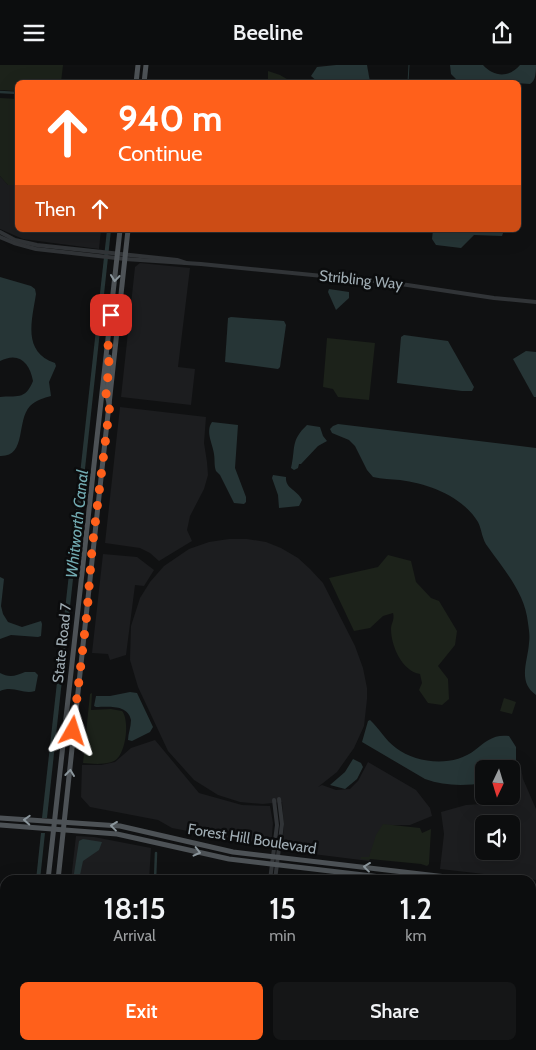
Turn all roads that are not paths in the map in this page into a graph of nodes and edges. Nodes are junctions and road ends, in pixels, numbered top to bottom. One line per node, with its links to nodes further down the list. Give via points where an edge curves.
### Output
1 (138, 65): 3 (main road)
2 (144, 65): 4 (main road)
3 (136, 80)
4 (142, 80)
5 (0, 232): 9 (street, Stribling Way, via 26,243)
6 (120, 232): 10 (main road, State Road 7)
7 (128, 232): 11 (main road, State Road 7)
8 (0, 237): 9 (street, Stribling Way, via 26,247)
9 (102, 254): 10 (street, Stribling Way)
10 (117, 256): 11 (street, Stribling Way); 13 (main road, State Road 7, one-way to 13)
11 (125, 257): 12 (street, Stribling Way, via 394,283); 14 (main road, State Road 7)
12 (536, 302)
13 (108, 342): 14 (main road, via 106,395); 15 (main road, State Road 7)
14 (110, 404): 17 (main road, State Road 7)
15 (72, 660): 16 (main road, State Road 7); 17 (main road, via 73,676)
16 (70, 686): 18 (main road, via 74,692); 21 (main road, State Road 7)
17 (78, 686): 18 (main road, State Road 7)
18 (73, 731): 22 (main road, State Road 7, one-way to 18)
19 (276, 800): 28 (street, via 282,824)
20 (0, 819): 21 (main road, Forest Hill Boulevard, one-way to 20)
21 (54, 821): 22 (main road, Forest Hill Boulevard); 24 (main road, State Road 7)
22 (64, 821): 25 (main road, State Road 7); 26 (main road, Forest Hill Boulevard, one-way to 22, via 120,826)
23 (0, 825): 24 (main road, Forest Hill Boulevard)
24 (54, 829): 25 (main road, Forest Hill Boulevard); 30 (main road, State Road 7)
25 (64, 830): 27 (main road, Forest Hill Boulevard); 31 (main road, State Road 7)
26 (161, 836): 27 (main road); 28 (main road, Forest Hill Boulevard, via 224,850)
27 (149, 840): 29 (main road, Forest Hill Boulevard, one-way to 29, via 208,855)
28 (276, 856): 29 (street); 35 (main road, Forest Hill Boulevard, one-way to 28)
29 (275, 865): 32 (street); 33 (street); 34 (main road, Forest Hill Boulevard)
30 (49, 875)
31 (59, 875)
32 (272, 875)
33 (275, 875)
34 (362, 875)
35 (431, 875)

